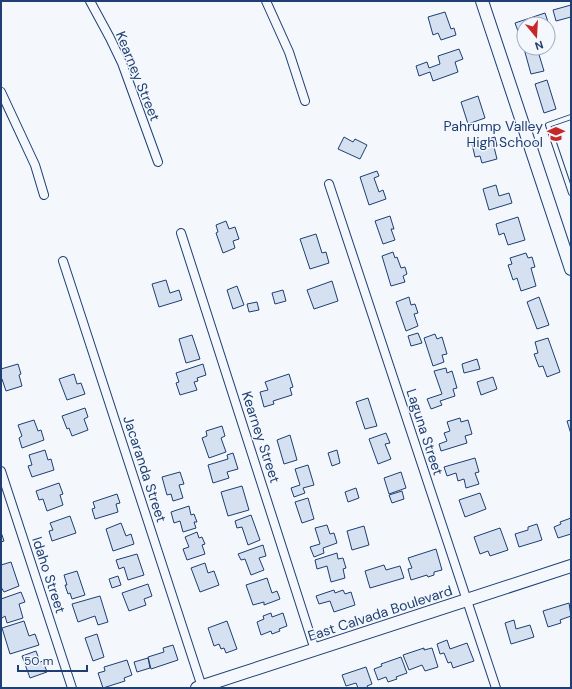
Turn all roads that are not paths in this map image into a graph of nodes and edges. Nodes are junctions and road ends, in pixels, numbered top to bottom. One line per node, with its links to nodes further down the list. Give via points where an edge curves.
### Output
1 (90, 1): 7 (street, Kearney Street, via 122,63)
2 (266, 1): 5 (street, via 289,52)
3 (482, 1): 13 (main road)
4 (1, 92): 10 (street, via 35,165)
5 (305, 100)
6 (571, 117): 9 (lane, via 548,125)
7 (158, 162)
8 (329, 184): 16 (street, Laguna Street)
9 (571, 193)
10 (44, 195)
11 (181, 233): 17 (street, Kearney Street)
12 (63, 261): 18 (street, Jacaranda Street, via 159,551)
13 (571, 269)
14 (1, 471): 19 (street, Idaho Street)
15 (571, 566): 16 (main road, East Calvada Boulevard)
16 (467, 600): 17 (main road, East Calvada Boulevard); 20 (street, Laguna Street)
17 (315, 650): 18 (main road, East Calvada Boulevard)
18 (200, 687)
19 (72, 688)
20 (496, 688)

